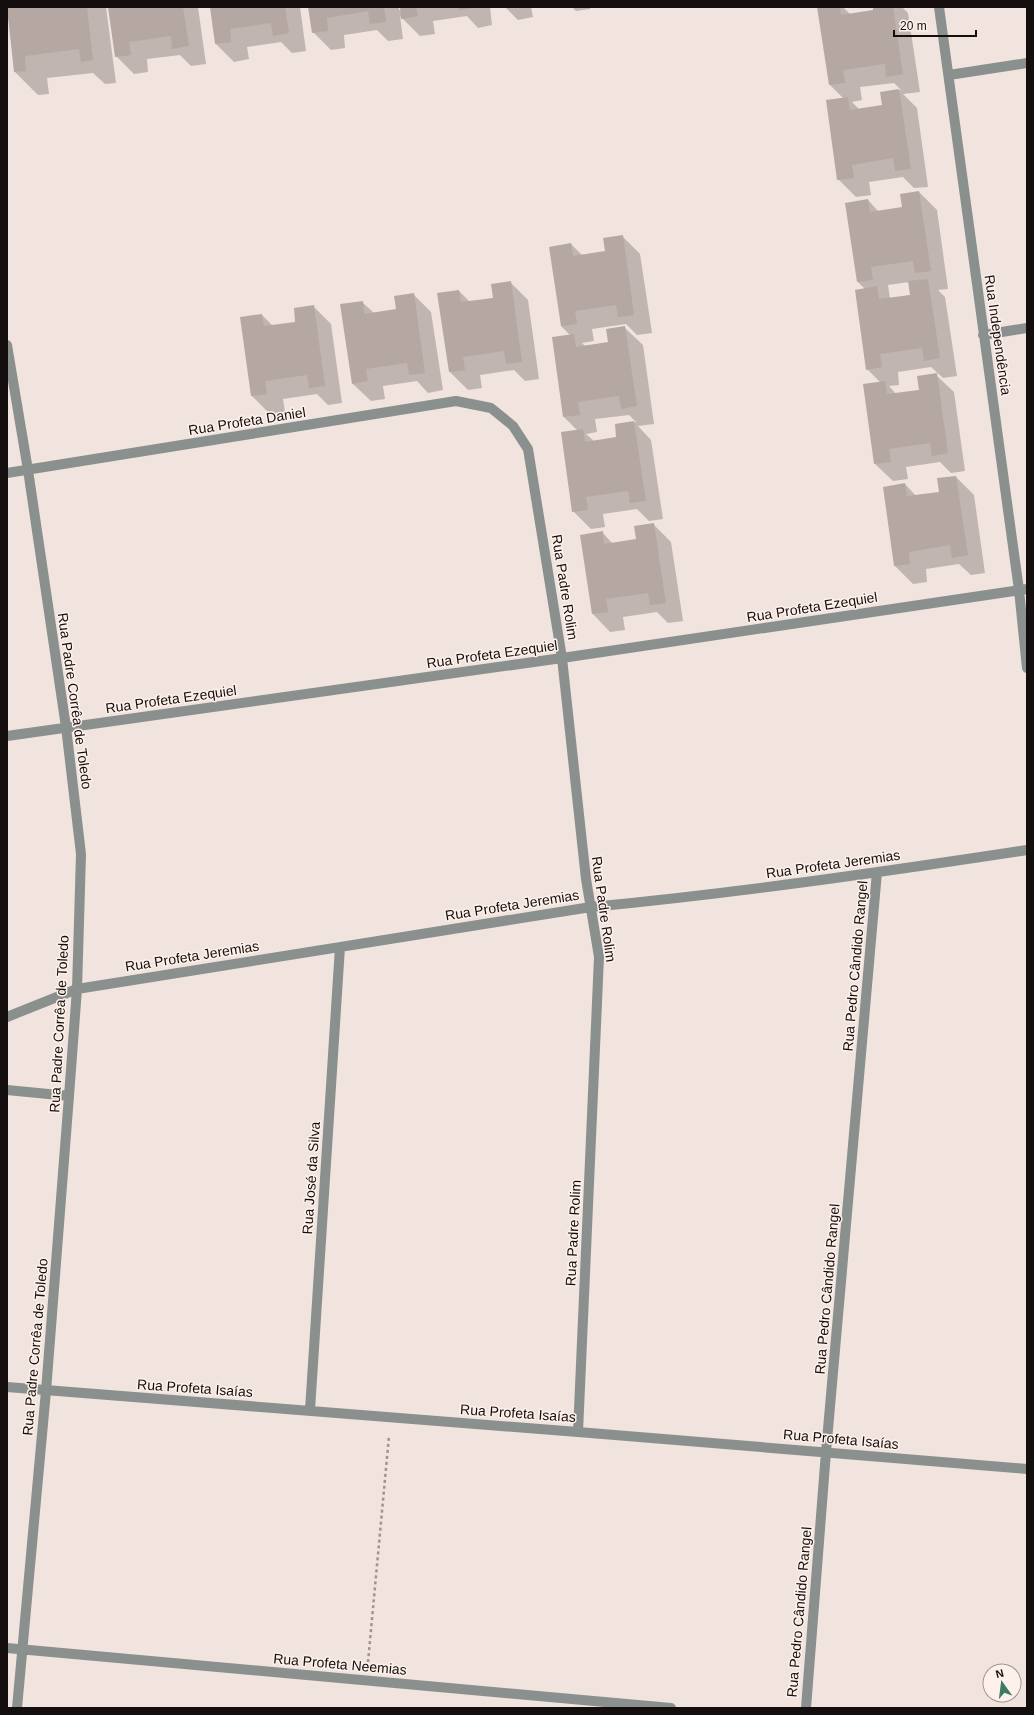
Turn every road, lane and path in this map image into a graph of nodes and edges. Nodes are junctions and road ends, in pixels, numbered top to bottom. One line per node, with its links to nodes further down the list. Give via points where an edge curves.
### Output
1 (939, 7): 3 (street, Rua Independência)
2 (1027, 63): 3 (street)
3 (949, 75): 5 (street, Rua Independência)
4 (1027, 328): 5 (street)
5 (984, 335): 10 (street, Rua Independência)
6 (7, 345): 8 (street, Rua Padre Corrêa de Toledo)
7 (490, 408): 8 (street, Rua Profeta Daniel, via 456,401); 11 (street, Rua Padre Rolim, via 513,426 528,449)
8 (28, 470): 9 (street, Rua Profeta Daniel); 13 (street, Rua Padre Corrêa de Toledo)
9 (7, 473)
10 (1023, 589): 11 (street, Rua Profeta Ezequiel); 12 (street, Rua Independência)
11 (562, 658): 13 (street, Rua Profeta Ezequiel); 17 (street, Rua Padre Rolim)
12 (1027, 668)
13 (66, 727): 14 (street, Rua Profeta Ezequiel); 19 (street, Rua Padre Corrêa de Toledo, via 81,854)
14 (7, 736)
15 (1027, 850): 16 (street, Rua Profeta Jeremias)
16 (877, 872): 17 (street, Rua Profeta Jeremias, via 666,900); 28 (street, Rua Pedro Cândido Rangel)
17 (591, 907): 18 (street, Rua Profeta Jeremias); 27 (street, Rua Padre Rolim, via 599,957)
18 (340, 947): 19 (street, Rua Profeta Jeremias); 25 (street, Rua José da Silva)
19 (77, 989): 20 (street, Rua Profeta Jeremias); 22 (street, Rua Padre Corrêa de Toledo)
20 (7, 1017)
21 (7, 1090): 22 (street)
22 (69, 1096): 24 (street, Rua Padre Corrêa de Toledo)
23 (7, 1387): 24 (street, Rua Profeta Isaías)
24 (46, 1391): 25 (street, Rua Profeta Isaías); 31 (street, Rua Padre Corrêa de Toledo)
25 (310, 1410): 26 (street, Rua Profeta Isaías)
26 (391, 1418): 27 (street, Rua Profeta Isaías); 32 (path)
27 (578, 1432): 28 (street, Rua Profeta Isaías)
28 (826, 1452): 29 (street, Rua Profeta Isaías); 35 (street, Rua Pedro Cândido Rangel)
29 (1027, 1469)
30 (7, 1648): 31 (street, Rua Profeta Neemias)
31 (22, 1649): 32 (street, Rua Profeta Neemias); 33 (street, Rua Padre Corrêa de Toledo)
32 (367, 1681): 34 (street, Rua Profeta Neemias)
33 (17, 1708)
34 (670, 1708)
35 (806, 1708)

